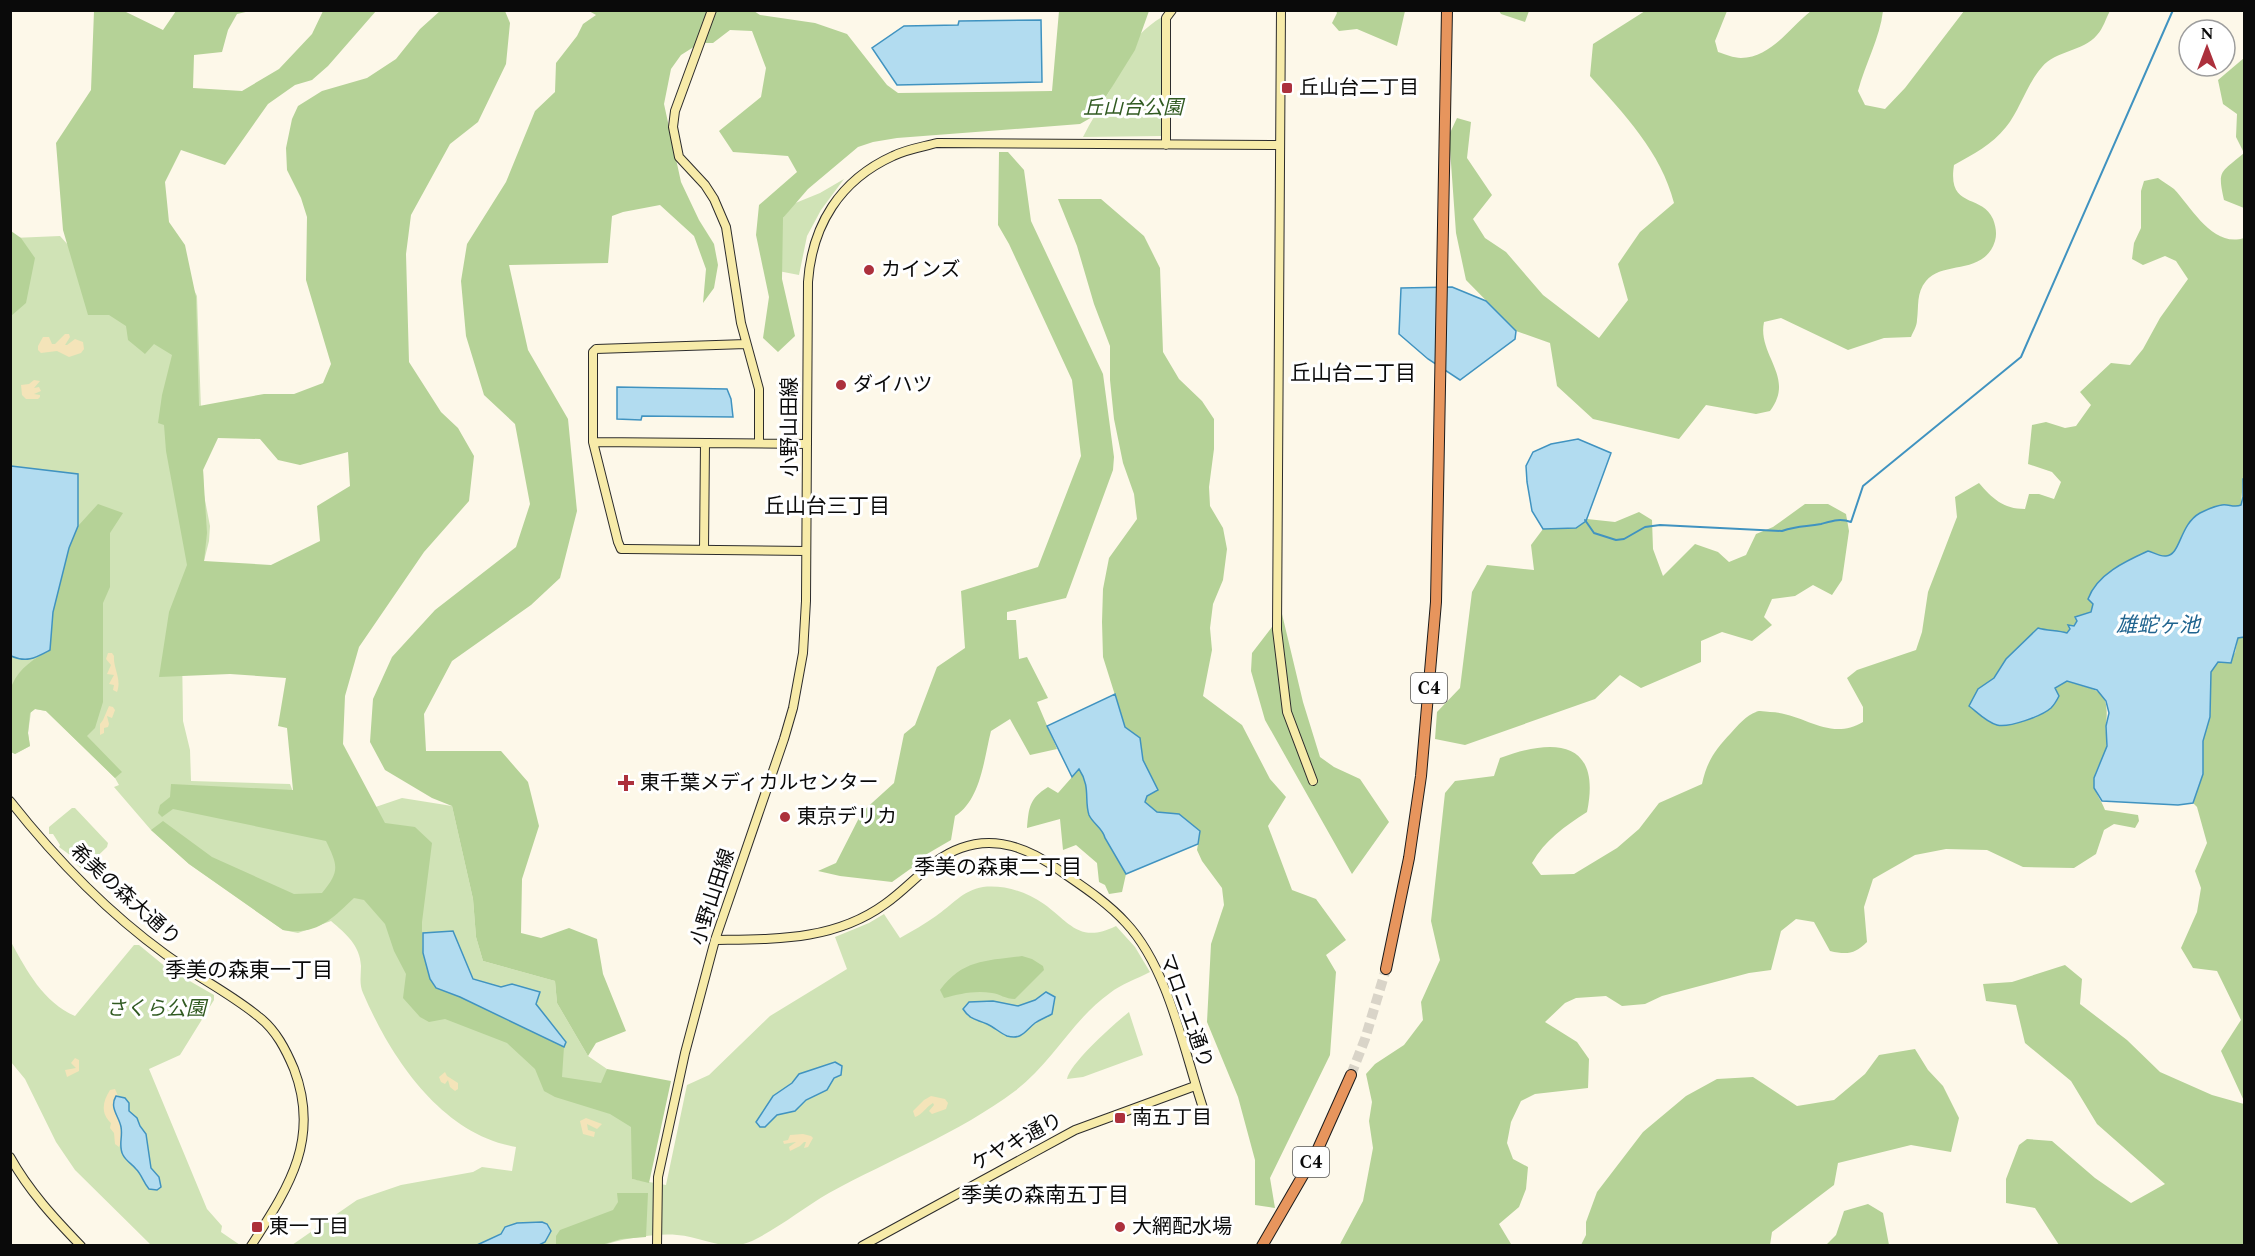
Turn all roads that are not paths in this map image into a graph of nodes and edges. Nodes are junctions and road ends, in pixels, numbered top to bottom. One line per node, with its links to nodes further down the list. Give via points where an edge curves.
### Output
1 (712, 10): 7 (street, via 675,111 673,127 679,157 705,185 726,227)
2 (1172, 10): 5 (street, via 1166,18)
3 (1281, 10): 6 (street)
4 (1445, 12): 17 (highway, C4, via 1436,602 1409,858)
5 (1166, 145): 6 (street, 小野山田線); 11 (street, 小野山田線, via 937,143 895,155 848,186 825,216 809,264)
6 (1280, 145): 14 (street, via 1277,630 1287,712)
7 (746, 344): 8 (street, via 596,349); 10 (street, via 759,389)
8 (593, 442): 9 (street); 12 (street, via 621,549)
9 (705, 443): 10 (street); 12 (street)
10 (759, 443): 11 (street)
11 (807, 444): 13 (street, 小野山田線)
12 (704, 550): 13 (street)
13 (806, 551): 16 (street, 小野山田線, via 803,653 793,708)
14 (1313, 782)
15 (10, 801): 23 (street, 希美の森大通り, via 61,862 100,899 164,953 261,1018 290,1059 303,1114 300,1155 288,1185)
16 (716, 940): 19 (street, マロニエ通り, via 790,939 830,931 883,906 927,867 950,853 977,844 1017,846 1040,856 1109,906 1137,936 1166,991); 24 (street, 小野山田線, via 692,1025 658,1177)
17 (1386, 969)
18 (1351, 1075): 26 (highway, C4, via 1317,1150)
19 (1195, 1086): 20 (street, マロニエ通り); 25 (street, ケヤキ通り, via 1075,1130)
20 (1204, 1111)
21 (10, 1157): 22 (street, via 42,1205)
22 (81, 1245)
23 (251, 1245)
24 (657, 1245)
25 (862, 1245)
26 (1262, 1245)

